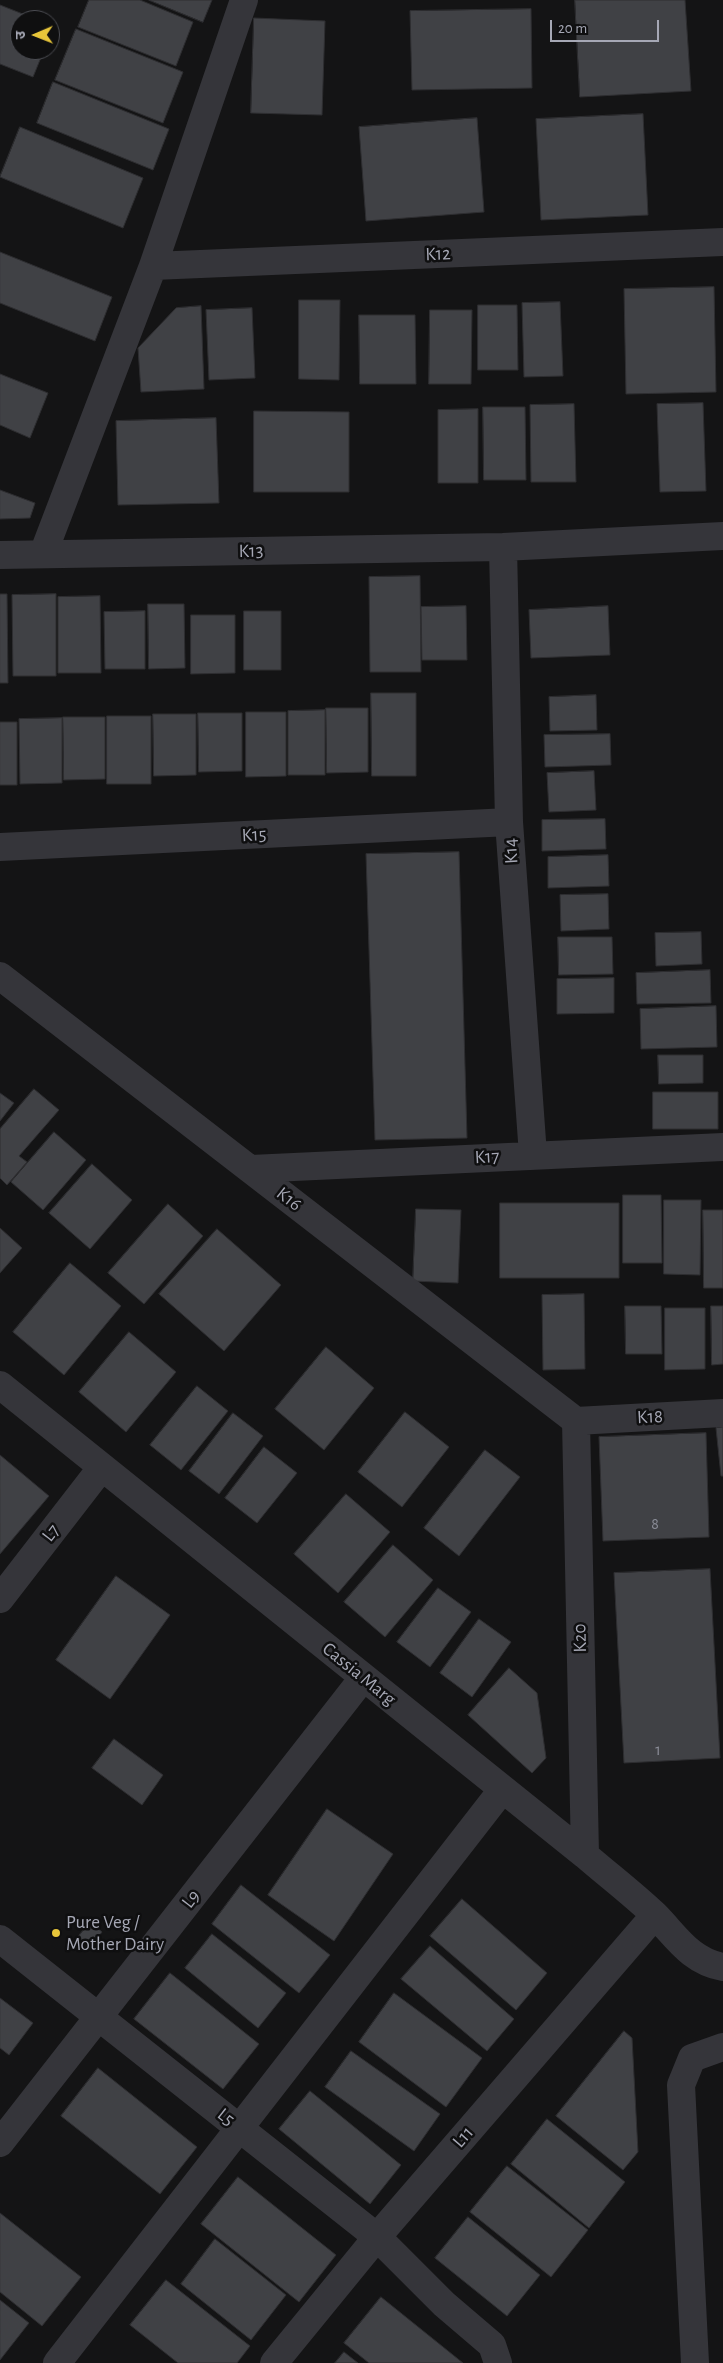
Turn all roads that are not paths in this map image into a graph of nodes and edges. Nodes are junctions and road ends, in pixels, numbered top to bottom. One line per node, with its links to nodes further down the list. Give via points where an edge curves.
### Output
1 (244, 0): 3 (street)
2 (723, 242): 3 (street, K12)
3 (153, 266): 6 (street)
4 (723, 536): 5 (street, K13)
5 (503, 547): 6 (street, K13); 8 (street, K14)
6 (43, 554): 7 (street, K13)
7 (0, 556)
8 (509, 822): 9 (street, K15); 12 (street, K14)
9 (0, 847)
10 (0, 976): 13 (street, K16)
11 (723, 1148): 12 (street, K17)
12 (533, 1155): 13 (street, K17)
13 (250, 1169): 16 (street, K16)
14 (0, 1385): 17 (street, Cassia Marg)
15 (723, 1413): 16 (street, K18)
16 (576, 1422): 21 (street, K20)
17 (102, 1467): 18 (street, L7); 19 (street, Cassia Marg)
18 (0, 1599)
19 (363, 1678): 20 (street, Cassia Marg); 25 (street, L9)
20 (502, 1790): 21 (street, Cassia Marg); 27 (street)
21 (585, 1855): 22 (street, Cassia Marg)
22 (655, 1916): 24 (street, Cassia Marg, via 681,1946); 29 (street, L11)
23 (0, 1939): 25 (street, L5)
24 (719, 1966)
25 (99, 2017): 27 (street, L5); 28 (street, L9)
26 (723, 2047): 33 (street, via 692,2058 681,2085)
27 (240, 2129): 29 (street, L5); 30 (street)
28 (0, 2143)
29 (376, 2237): 31 (street, L11); 32 (street, L5, via 444,2304 492,2345)
30 (57, 2363)
31 (274, 2363)
32 (498, 2363)
33 (695, 2363)

